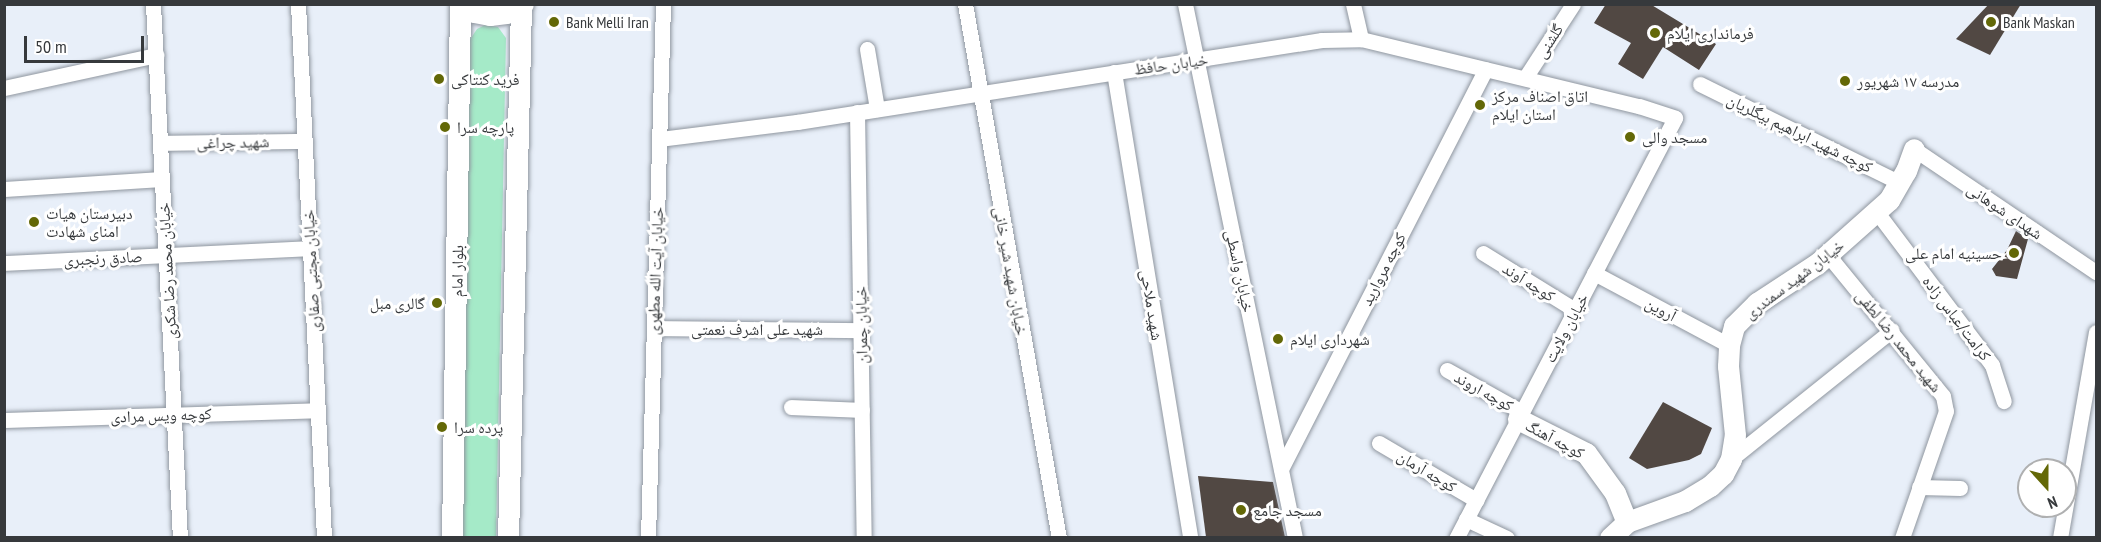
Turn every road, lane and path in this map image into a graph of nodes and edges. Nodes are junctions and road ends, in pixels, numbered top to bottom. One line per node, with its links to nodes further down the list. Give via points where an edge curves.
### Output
1 (153, 4): 12 (street, خیابان محمد رضا شکری)
2 (298, 4): 24 (street, خیابان مجتبی صفاری)
3 (663, 4): 23 (street, خیابان آیت الله مطهری)
4 (965, 4): 19 (street, خیابان شهید شیر خانی)
5 (1185, 4): 13 (street, خیابان واسطی)
6 (1353, 4): 10 (street)
7 (1573, 4): 16 (street, گلشنی)
8 (460, 5): 9 (main road, via 490,15); 62 (main road, بلوار امام)
9 (522, 5): 63 (main road)
10 (1361, 39): 13 (street, خیابان حافظ, via 1322,40); 14 (street, خیابان حافظ)
11 (867, 50): 20 (street)
12 (156, 55): 18 (street); 25 (street, خیابان محمد رضا شکری)
13 (1197, 60): 15 (street, خیابان حافظ); 54 (street, خیابان واسطی)
14 (1486, 69): 16 (street, خیابان حافظ); 54 (street, کوچه مروارید)
15 (1114, 72): 19 (street, خیابان حافظ); 67 (street, شهید ملاحی)
16 (1525, 78): 22 (street, خیابان حافظ)
17 (1700, 84): 28 (street, کوچه شهید ابراهیم بیگلریان)
18 (4, 88)
19 (978, 92): 20 (street, خیابان حافظ); 66 (street, خیابان شهید شیر خانی)
20 (877, 109): 21 (street, خیابان حافظ)
21 (857, 112): 23 (street, خیابان حافظ); 40 (street, خیابان چمران)
22 (1675, 118): 37 (street, خیابان ولایت)
23 (660, 139): 39 (street, خیابان آیت الله مطهری)
24 (305, 141): 25 (street, شهید چراغی); 31 (street, خیابان مجتبی صفاری)
25 (160, 143): 27 (street, خیابان محمد رضا شکری)
26 (1914, 150): 28 (main road, خیابان شهید سمندری); 36 (street, شهدای شوهانی)
27 (162, 178): 29 (street); 33 (street, خیابان محمد رضا شکری)
28 (1900, 183): 30 (main road, خیابان شهید سمندری)
29 (4, 189)
30 (1876, 211): 34 (main road, خیابان شهید سمندری); 45 (street, کرامت/عباس زاده, via 1992,365)
31 (310, 248): 33 (street, صادق رنجبری); 47 (street, خیابان مجتبی صفاری)
32 (1483, 253): 38 (street, کوچه آوند)
33 (166, 254): 35 (street, صادق رنجبری); 49 (street, خیابان محمد رضا شکری)
34 (1828, 255): 41 (street, شهید محمد رضا لطفی); 43 (main road, خیابان شهید سمندری, via 1757,303 1734,326)
35 (4, 263)
36 (2097, 272)
37 (1594, 273): 38 (street, خیابان ولایت); 43 (street, آروین)
38 (1575, 310): 50 (street, خیابان ولایت)
39 (654, 328): 40 (street, شهید علی اشرف نعمتی); 64 (street, خیابان آیت الله مطهری)
40 (861, 330): 48 (street, خیابان چمران)
41 (1892, 330): 53 (street); 55 (street, شهید محمد رضا لطفی, via 1943,396 1946,411)
42 (2097, 332): 73 (street)
43 (1729, 345): 53 (main road, خیابان شهید سمندری, via 1735,435)
44 (1447, 370): 50 (street, کوچه اروند)
45 (2004, 401)
46 (791, 407): 48 (street)
47 (318, 410): 49 (street, کوچه ویس مرادی); 61 (street, خیابان مجتبی صفاری)
48 (862, 410): 65 (street, خیابان چمران)
49 (174, 415): 51 (street, کوچه ویس مرادی); 60 (street, خیابان محمد رضا شکری)
50 (1520, 416): 57 (street, خیابان ولایت); 59 (main road, کوچه آهنگ, via 1586,453 1615,493)
51 (4, 420)
52 (1379, 443): 57 (street, کوچه آرمان)
53 (1731, 459): 59 (main road, خیابان شهید سمندری, via 1710,486 1685,501)
54 (1281, 469): 68 (street, خیابان واسطی)
55 (1919, 487): 56 (street); 72 (street, شهید محمد رضا لطفی)
56 (1960, 488)
57 (1476, 500): 58 (street, خیابان ولایت)
58 (1466, 519): 69 (street, خیابان ولایت); 70 (street)
59 (1627, 522): 71 (main road, خیابان شهید سمندری)
60 (180, 537)
61 (324, 537)
62 (452, 537)
63 (508, 537)
64 (648, 537)
65 (864, 537)
66 (1059, 537)
67 (1190, 537)
68 (1295, 537)
69 (1456, 537)
70 (1507, 537)
71 (1610, 537)
72 (1902, 537)
73 (2060, 537)

